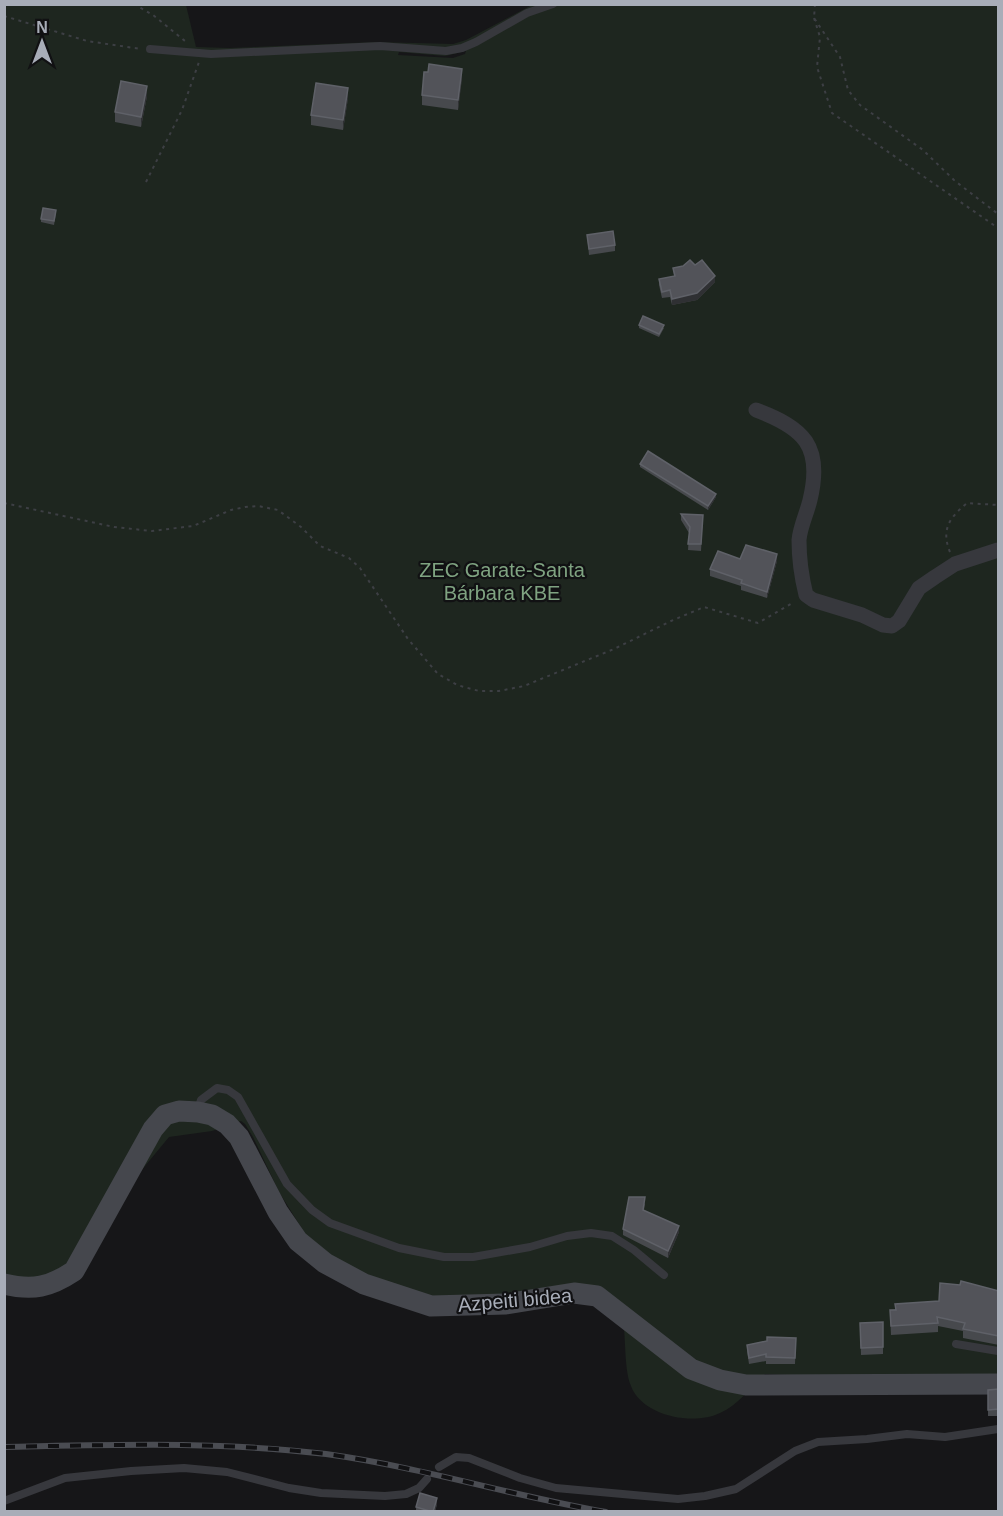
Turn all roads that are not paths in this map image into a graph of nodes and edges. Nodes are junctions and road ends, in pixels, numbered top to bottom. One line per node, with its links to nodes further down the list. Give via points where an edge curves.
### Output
1 (553, 4): 2 (lane, via 527,13 476,42 446,51 380,46 202,54)
2 (150, 49)
3 (756, 410): 4 (street, via 797,430 814,457 815,476 799,538 806,595 813,600 892,626 919,588 955,564)
4 (999, 550)
5 (198, 1112): 6 (lane, via 201,1100 217,1088 228,1090 238,1097 287,1184 312,1209 330,1223 399,1248 444,1257 472,1257 591,1233 612,1236); 7 (main road, Azpeiti bidea, via 165,1115 153,1128 74,1271 41,1287); 10 (main road, Azpeiti bidea, via 212,1115 240,1137 278,1212 298,1241 325,1263 364,1284 431,1306 506,1304 574,1293 597,1296 691,1369 746,1385)
6 (664, 1275)
7 (4, 1284)
8 (956, 1344): 9 (lane)
9 (999, 1351)
10 (999, 1384)
11 (999, 1429): 12 (lane, via 945,1437 907,1434 818,1442 795,1451 736,1489 678,1499 556,1488 469,1458 456,1457)
12 (439, 1467)
13 (426, 1479): 14 (lane, via 406,1494 385,1496 321,1493 227,1472 184,1468 65,1478)
14 (4, 1501)

